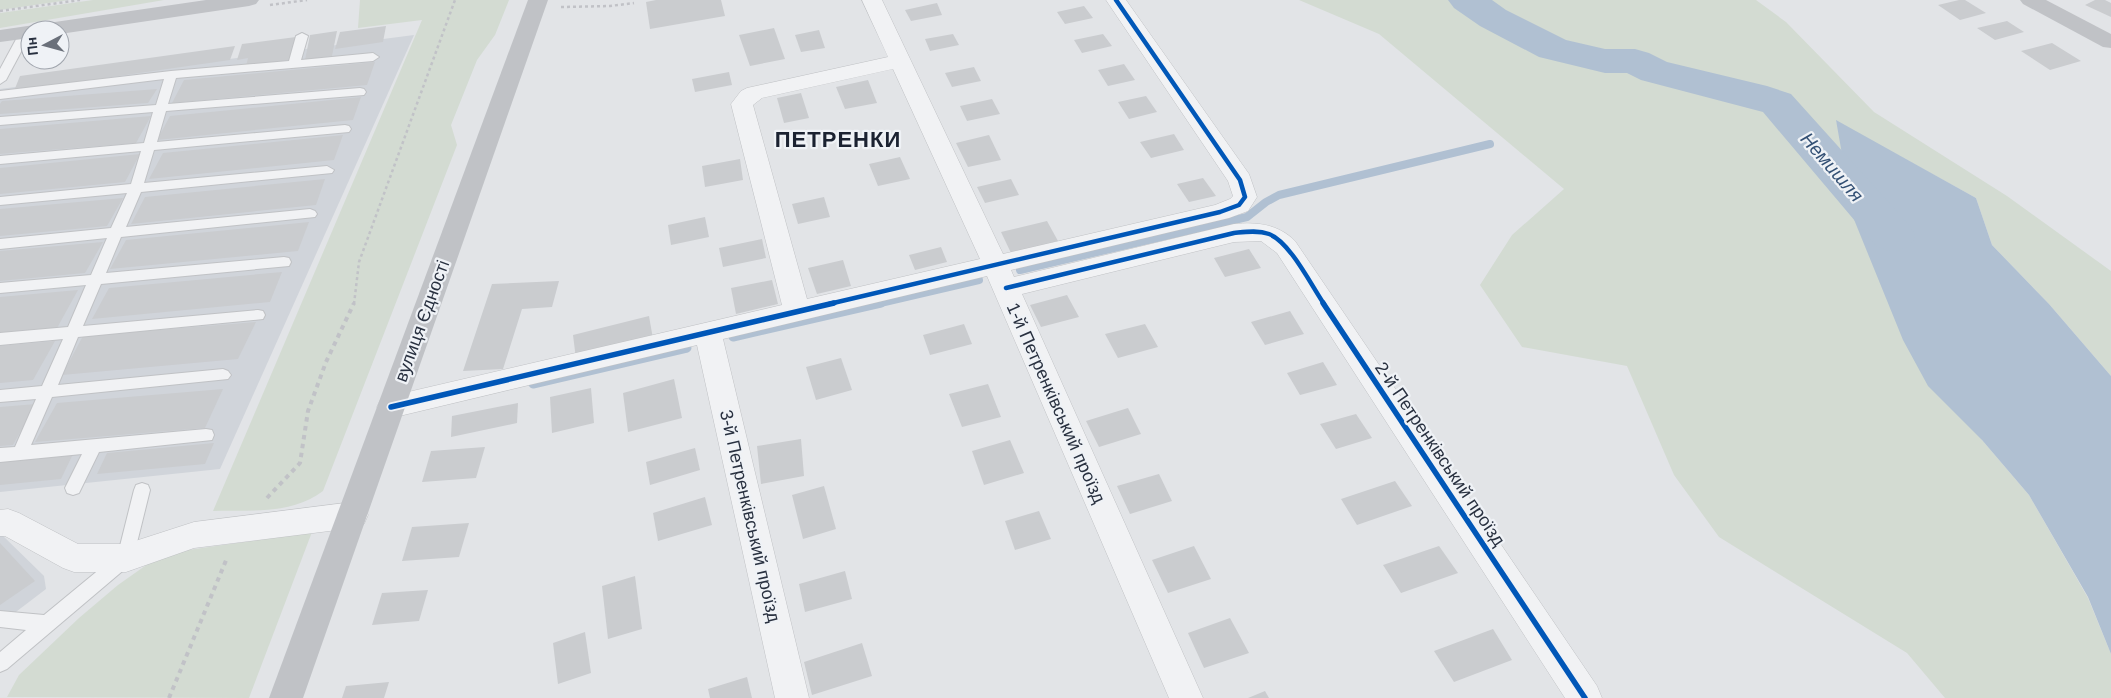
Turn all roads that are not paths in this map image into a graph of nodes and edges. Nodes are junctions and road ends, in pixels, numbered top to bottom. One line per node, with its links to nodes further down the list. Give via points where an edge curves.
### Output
1 (249, 0): 6 (street)
2 (872, 0): 13 (street, 1-й Петренківський проїзд)
3 (1116, 0): 28 (street, via 1240,180)
4 (2030, 0): 10 (street)
5 (548, 3): 43 (street, вулиця Єдності)
6 (70, 26)
7 (20, 33): 8 (street)
8 (0, 36)
9 (302, 36): 14 (lane)
10 (2111, 42)
11 (20, 49): 16 (lane)
12 (373, 57): 14 (lane)
13 (901, 61): 32 (street, 1-й Петренківський проїзд); 35 (street, via 755,93 744,99 742,104)
14 (294, 64): 15 (lane)
15 (171, 75): 18 (lane); 19 (lane)
16 (0, 80)
17 (360, 92): 19 (lane)
18 (0, 95)
19 (160, 109): 20 (lane); 22 (lane)
20 (0, 121)
21 (345, 129): 22 (lane)
22 (148, 147): 23 (lane); 25 (lane)
23 (0, 160)
24 (327, 170): 25 (lane)
25 (136, 188): 26 (lane); 29 (lane)
26 (0, 201)
27 (310, 214): 29 (lane)
28 (1251, 217): 32 (street, via 1220,212); 59 (street, 2-й Петренківський проїзд, via 1286,247)
29 (115, 233): 30 (lane); 33 (lane)
30 (0, 244)
31 (284, 262): 33 (lane)
32 (1000, 277): 35 (street); 58 (street, 1-й Петренківський проїзд)
33 (95, 280): 34 (lane); 37 (lane)
34 (0, 288)
35 (797, 312): 38 (street)
36 (258, 315): 37 (lane)
37 (72, 332): 39 (lane); 41 (lane)
38 (708, 333): 43 (street); 57 (street, 3-й Петренківський проїзд)
39 (0, 339)
40 (223, 375): 41 (lane)
41 (47, 391): 42 (lane); 46 (lane)
42 (0, 396)
43 (391, 407): 50 (street, вулиця Єдності)
44 (206, 435): 45 (lane)
45 (94, 446): 46 (lane); 48 (lane)
46 (20, 453): 47 (lane)
47 (0, 454)
48 (73, 488)
49 (142, 490): 52 (lane)
50 (353, 515): 52 (street, via 194,535); 56 (street, вулиця Єдності)
51 (0, 523): 52 (street, via 8,522 74,558)
52 (126, 558): 54 (lane)
53 (0, 620): 54 (lane)
54 (47, 624): 55 (lane)
55 (0, 663)
56 (286, 698)
57 (792, 698)
58 (1186, 698)
59 (1585, 698)

